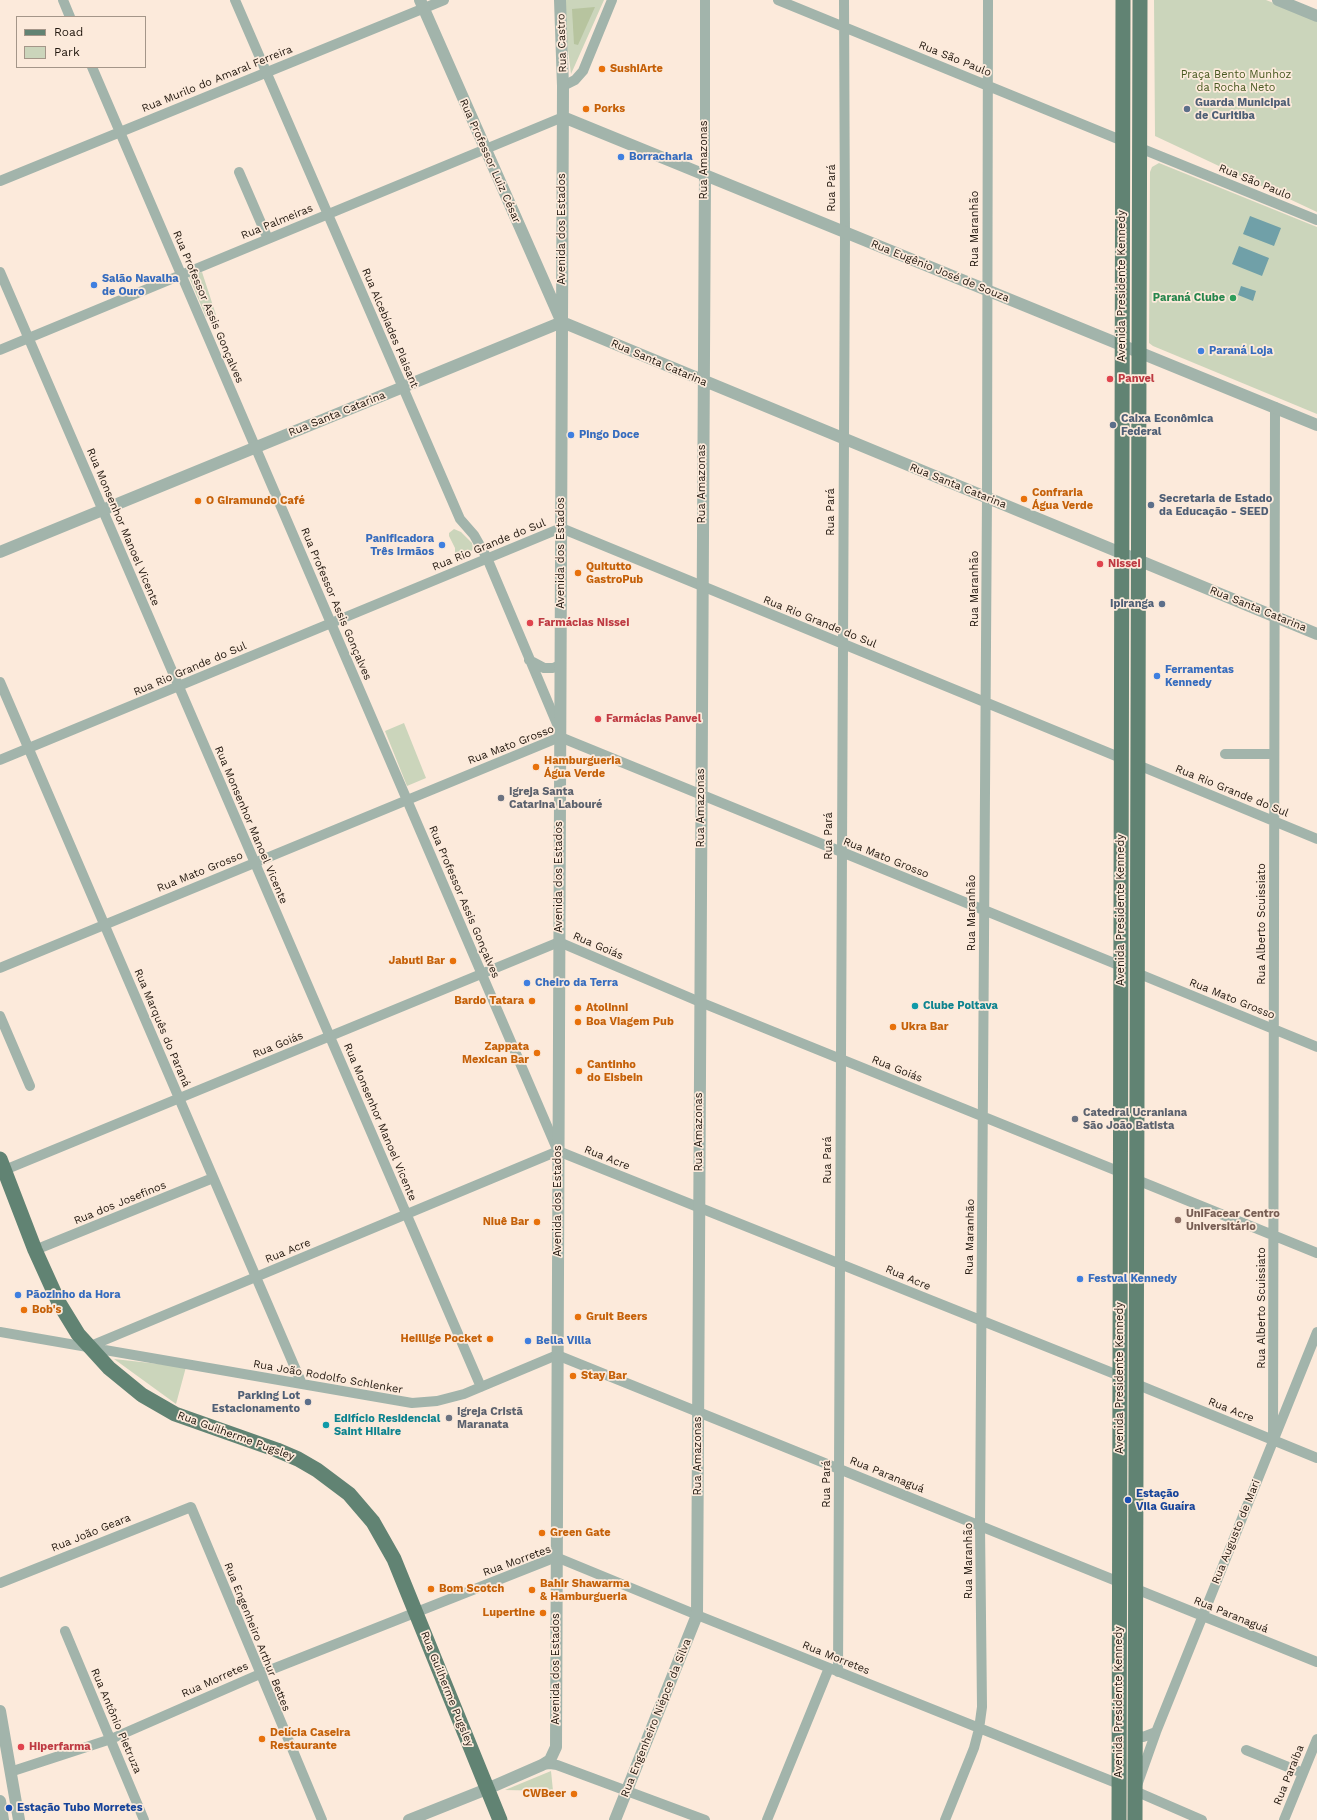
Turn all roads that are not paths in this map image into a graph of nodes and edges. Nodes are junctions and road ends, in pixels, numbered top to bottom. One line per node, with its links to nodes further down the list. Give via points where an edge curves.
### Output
1 (63, 0): 14 (street)
2 (235, 0): 18 (street, Rua Alcebíades Plaisant)
3 (444, 0): 13 (street, Rua Murilo do Amaral Ferreira)
4 (560, 0): 19 (street, Rua Castro)
5 (612, 0): 19 (street, via 583,71 575,80)
6 (705, 0): 27 (street, Rua Amazonas)
7 (778, 0): 16 (street, Rua São Paulo)
8 (844, 0): 16 (street, Rua Pará)
9 (988, 0): 20 (street, Rua Maranhão)
10 (1124, 0): 23 (main road, Avenida Presidente Kennedy)
11 (1140, 0): 24 (main road, Avenida Presidente Kennedy)
12 (1278, 0): 15 (street)
13 (422, 4): 18 (street, Rua Murilo do Amaral Ferreira); 25 (street, Rua Professor Luiz César)
14 (70, 16)
15 (1317, 16)
16 (844, 27): 20 (street, Rua São Paulo); 31 (street, Rua Pará)
17 (92, 68): 22 (street, Rua Professor Assis Gonçalves)
18 (266, 72): 22 (street, Rua Murilo do Amaral Ferreira); 29 (street, Rua Alcebíades Plaisant)
19 (563, 86): 21 (street, Avenida dos Estados)
20 (987, 86): 23 (street, Rua São Paulo); 35 (street, Rua Maranhão)
21 (562, 117): 25 (street, Rua Palmeiras); 27 (street, Rua Eugênio José de Souza); 36 (street, Avenida dos Estados)
22 (120, 132): 28 (street, Rua Murilo do Amaral Ferreira); 34 (street, Rua Professor Assis Gonçalves)
23 (1123, 140): 38 (main road, Avenida Presidente Kennedy)
24 (1140, 148): 30 (street, Rua São Paulo); 40 (main road, Avenida Presidente Kennedy)
25 (485, 150): 29 (street, Rua Palmeiras); 36 (street, Rua Professor Luiz César)
26 (239, 172): 32 (street)
27 (705, 175): 31 (street, Rua Eugênio José de Souza); 41 (street, Rua Amazonas)
28 (0, 181)
29 (328, 214): 32 (street, Rua Palmeiras); 42 (street, Rua Alcebíades Plaisant)
30 (1317, 220)
31 (845, 232): 35 (street, Rua Eugênio José de Souza); 45 (street, Rua Pará)
32 (268, 239): 34 (street, Rua Palmeiras)
33 (0, 272): 37 (street, Rua Monsenhor Manoel Vicente)
34 (181, 275): 37 (street, Rua Palmeiras); 46 (street, Rua Professor Assis Gonçalves)
35 (987, 290): 38 (street, Rua Eugênio José de Souza); 49 (street, Rua Maranhão)
36 (562, 322): 41 (street, Rua Santa Catarina); 42 (street, Rua Santa Catarina); 51 (street, Avenida dos Estados)
37 (28, 338): 39 (street, Rua Palmeiras); 50 (street, Rua Monsenhor Manoel Vicente)
38 (1122, 345): 40 (street, Rua Eugênio José de Souza); 47 (main road, Avenida Presidente Kennedy)
39 (0, 350)
40 (1139, 352): 43 (street, Rua Eugênio José de Souza); 48 (main road, Avenida Presidente Kennedy)
41 (703, 381): 45 (street, Rua Santa Catarina); 56 (street, Rua Amazonas)
42 (402, 387): 46 (street, Rua Santa Catarina); 54 (street, Rua Alcebíades Plaisant, via 460,520 477,540)
43 (1275, 407): 44 (street, Rua Eugênio José de Souza); 57 (street, Rua Alberto Scuissiato)
44 (1317, 424)
45 (843, 439): 49 (street, Rua Santa Catarina); 60 (street, Rua Pará)
46 (256, 447): 50 (street, Rua Santa Catarina); 58 (street, Rua Professor Assis Gonçalves)
47 (1122, 449): 48 (main road, via 1127,444 1132,444 1138,447); 53 (main road, Avenida Presidente Kennedy)
48 (1139, 452): 55 (main road, Avenida Presidente Kennedy)
49 (987, 498): 53 (street, Rua Santa Catarina); 65 (street, Rua Maranhão)
50 (103, 510): 52 (street, Rua Santa Catarina); 64 (street, Rua Monsenhor Manoel Vicente)
51 (561, 528): 54 (street, Rua Rio Grande do Sul); 56 (street, Rua Rio Grande do Sul); 62 (street, Avenida dos Estados)
52 (0, 552)
53 (1121, 554): 55 (street, Rua Santa Catarina); 70 (main road, Avenida Presidente Kennedy)
54 (487, 558): 58 (street, Rua Rio Grande do Sul); 61 (street, Rua Alcebíades Plaisant)
55 (1139, 560): 57 (street, Rua Santa Catarina); 72 (main road, Avenida Presidente Kennedy)
56 (702, 587): 60 (street, Rua Rio Grande do Sul); 73 (street, Rua Amazonas)
57 (1275, 616): 59 (street, Rua Santa Catarina); 69 (street, Rua Alberto Scuissiato)
58 (331, 623): 64 (street, Rua Rio Grande do Sul); 74 (street, Rua Professor Assis Gonçalves)
59 (1317, 634)
60 (842, 643): 65 (street, Rua Rio Grande do Sul); 77 (street, Rua Pará)
61 (529, 660): 62 (street, via 544,668); 66 (street, Rua Alcebíades Plaisant)
62 (560, 665): 66 (street, Avenida dos Estados)
63 (0, 682): 67 (street, Rua Marquês do Paraná)
64 (179, 686): 67 (street, Rua Rio Grande do Sul); 78 (street, Rua Monsenhor Manoel Vicente)
65 (986, 703): 70 (street, Rua Rio Grande do Sul); 79 (street, Rua Maranhão)
66 (560, 734): 73 (street, Rua Mato Grosso); 74 (street, Rua Mato Grosso); 81 (street, Avenida dos Estados)
67 (29, 748): 71 (street, Rua Rio Grande do Sul); 80 (street, Rua Marquês do Paraná)
68 (1225, 754): 69 (street)
69 (1274, 754): 75 (street, Rua Alberto Scuissiato)
70 (1121, 758): 82 (main road, Avenida Presidente Kennedy)
71 (0, 760)
72 (1138, 765): 75 (street, Rua Rio Grande do Sul); 84 (main road, Avenida Presidente Kennedy)
73 (701, 795): 77 (street, Rua Mato Grosso); 86 (street, Rua Amazonas)
74 (407, 800): 78 (street, Rua Mato Grosso); 85 (street, Rua Professor Assis Gonçalves)
75 (1274, 821): 76 (street, Rua Rio Grande do Sul); 88 (street, Rua Alberto Scuissiato)
76 (1317, 839)
77 (842, 852): 79 (street, Rua Mato Grosso); 91 (street, Rua Pará)
78 (255, 863): 80 (street, Rua Mato Grosso); 89 (street, Rua Monsenhor Manoel Vicente)
79 (984, 911): 82 (street, Rua Mato Grosso); 96 (street, Rua Maranhão)
80 (104, 925): 83 (street, Rua Mato Grosso); 95 (street, Rua Marquês do Paraná)
81 (559, 942): 85 (street, Rua Goiás); 86 (street, Rua Goiás); 97 (street, Avenida dos Estados)
82 (1120, 966): 92 (main road, Avenida Presidente Kennedy)
83 (0, 968)
84 (1138, 973): 88 (street, Rua Mato Grosso); 93 (main road, Avenida Presidente Kennedy)
85 (482, 974): 89 (street, Rua Goiás); 97 (street, Rua Professor Assis Gonçalves)
86 (700, 1002): 91 (street, Rua Goiás); 102 (street, Rua Amazonas)
87 (0, 1016): 94 (street)
88 (1275, 1030): 90 (street, Rua Mato Grosso); 104 (street, Rua Alberto Scuissiato)
89 (330, 1037): 95 (street, Rua Goiás); 103 (street, Rua Monsenhor Manoel Vicente)
90 (1317, 1047)
91 (841, 1059): 96 (street, Rua Goiás); 107 (street, Rua Pará)
92 (1120, 1070): 93 (main road, via 1132,1072); 99 (main road, Avenida Presidente Kennedy)
93 (1137, 1077): 101 (main road, Avenida Presidente Kennedy)
94 (30, 1086)
95 (179, 1099): 98 (street, Rua Goiás); 100 (street, Rua Marquês do Paraná)
96 (983, 1118): 99 (street, Rua Goiás); 109 (street, Rua Maranhão)
97 (558, 1151): 102 (street, Rua Acre); 103 (street, Rua Acre); 113 (street, Avenida dos Estados)
98 (2, 1167): 105 (main road, Rua Guilherme Pugsley)
99 (1120, 1172): 114 (main road, Avenida Presidente Kennedy)
100 (213, 1178): 105 (street, Rua dos Josefinos); 108 (street, Rua Marquês do Paraná)
101 (1137, 1180): 104 (street); 116 (main road, Avenida Presidente Kennedy)
102 (699, 1207): 107 (street, Rua Acre); 118 (street, Rua Amazonas)
103 (407, 1215): 108 (street, Rua Acre); 117 (street, Rua Monsenhor Manoel Vicente)
104 (1274, 1236): 106 (street); 121 (street, Rua Alberto Scuissiato)
105 (36, 1250): 112 (main road, Rua Guilherme Pugsley, via 59,1303)
106 (1317, 1253)
107 (840, 1263): 109 (street, Rua Acre); 123 (street, Rua Pará)
108 (256, 1278): 112 (street, Rua Acre); 115 (street, Rua Marquês do Paraná)
109 (981, 1321): 114 (street, Rua Acre); 125 (street, Rua Maranhão)
110 (0, 1332): 112 (street, Rua João Rodolfo Schlenker)
111 (1317, 1332): 121 (street, Rua Augusto de Mari)
112 (88, 1347): 115 (street, Rua João Rodolfo Schlenker); 130 (main road, Rua Guilherme Pugsley, via 126,1383 157,1405 190,1420 291,1456 334,1482 361,1507 380,1533)
113 (557, 1355): 117 (street, Rua João Rodolfo Schlenker); 118 (street, Rua Paranaguá); 126 (street, Avenida dos Estados)
114 (1120, 1376): 119 (main road, Avenida Presidente Kennedy)
115 (302, 1384): 117 (street, Rua João Rodolfo Schlenker, via 412,1403 437,1401)
116 (1136, 1384): 120 (main road, Avenida Presidente Kennedy); 121 (street, Rua Acre)
117 (481, 1387)
118 (698, 1412): 123 (street, Rua Paranaguá); 131 (street, Rua Amazonas)
119 (1120, 1434): 120 (main road); 127 (main road, Avenida Presidente Kennedy)
120 (1136, 1434): 129 (main road, Avenida Presidente Kennedy)
121 (1273, 1440): 122 (street, Rua Acre); 132 (street, Rua Augusto de Mari)
122 (1317, 1458)
123 (839, 1468): 125 (street, Rua Paranaguá); 135 (street, Rua Pará)
124 (191, 1506): 128 (street, Rua João Geara); 136 (street, Rua Engenheiro Arthur Bettes)
125 (980, 1526): 127 (street, Rua Paranaguá); 138 (street, Rua Maranhão, via 982,1702)
126 (556, 1557): 130 (street, Rua Morretes); 131 (street, Rua Morretes); 144 (street, Avenida dos Estados, via 556,1747 550,1760)
127 (1119, 1582): 147 (main road, Avenida Presidente Kennedy)
128 (0, 1583)
129 (1136, 1589): 132 (street, Rua Paranaguá); 140 (main road, Avenida Presidente Kennedy)
130 (416, 1612): 136 (street, Rua Morretes); 148 (main road, Rua Guilherme Pugsley)
131 (697, 1615): 135 (street, Rua Morretes); 149 (street, Rua Engenheiro Niépce da Silva)
132 (1203, 1616): 134 (street, Rua Paranaguá); 139 (street, Rua Augusto de Mari)
133 (65, 1631): 141 (street, Rua Antônio Pietruza)
134 (1317, 1662)
135 (833, 1670): 138 (street, Rua Morretes); 161 (street, Rua Pará)
136 (260, 1674): 141 (street, Rua Morretes); 156 (street, Rua Engenheiro Arthur Bettes)
137 (0, 1711): 145 (street)
138 (979, 1729): 147 (street, Rua Morretes); 162 (street, Rua Maranhão)
139 (1156, 1732): 140 (street, via 1143,1737); 150 (street, Rua Augusto de Mari)
140 (1135, 1734): 150 (main road, Avenida Presidente Kennedy)
141 (110, 1739): 145 (street, Rua Morretes); 155 (street, Rua Antônio Pietruza)
142 (1317, 1739): 146 (street, Rua Paraíba)
143 (1246, 1750): 146 (street)
144 (542, 1765): 148 (street); 149 (street, via 557,1765)
145 (10, 1772): 154 (street)
146 (1303, 1773): 165 (street, Rua Paraíba)
147 (1119, 1784): 152 (main road, Avenida Presidente Kennedy)
148 (487, 1789): 157 (street); 158 (main road, Rua Guilherme Pugsley)
149 (627, 1791): 159 (street, Rua Engenheiro Niépce da Silva); 160 (street)
150 (1135, 1791): 163 (main road, Avenida Presidente Kennedy); 164 (street)
151 (0, 1801): 153 (street)
152 (1117, 1816)
153 (3, 1820)
154 (20, 1820)
155 (144, 1820)
156 (322, 1820)
157 (409, 1820)
158 (500, 1820)
159 (615, 1820)
160 (705, 1820)
161 (767, 1820)
162 (945, 1820)
163 (1135, 1820)
164 (1202, 1820)
165 (1284, 1820)

